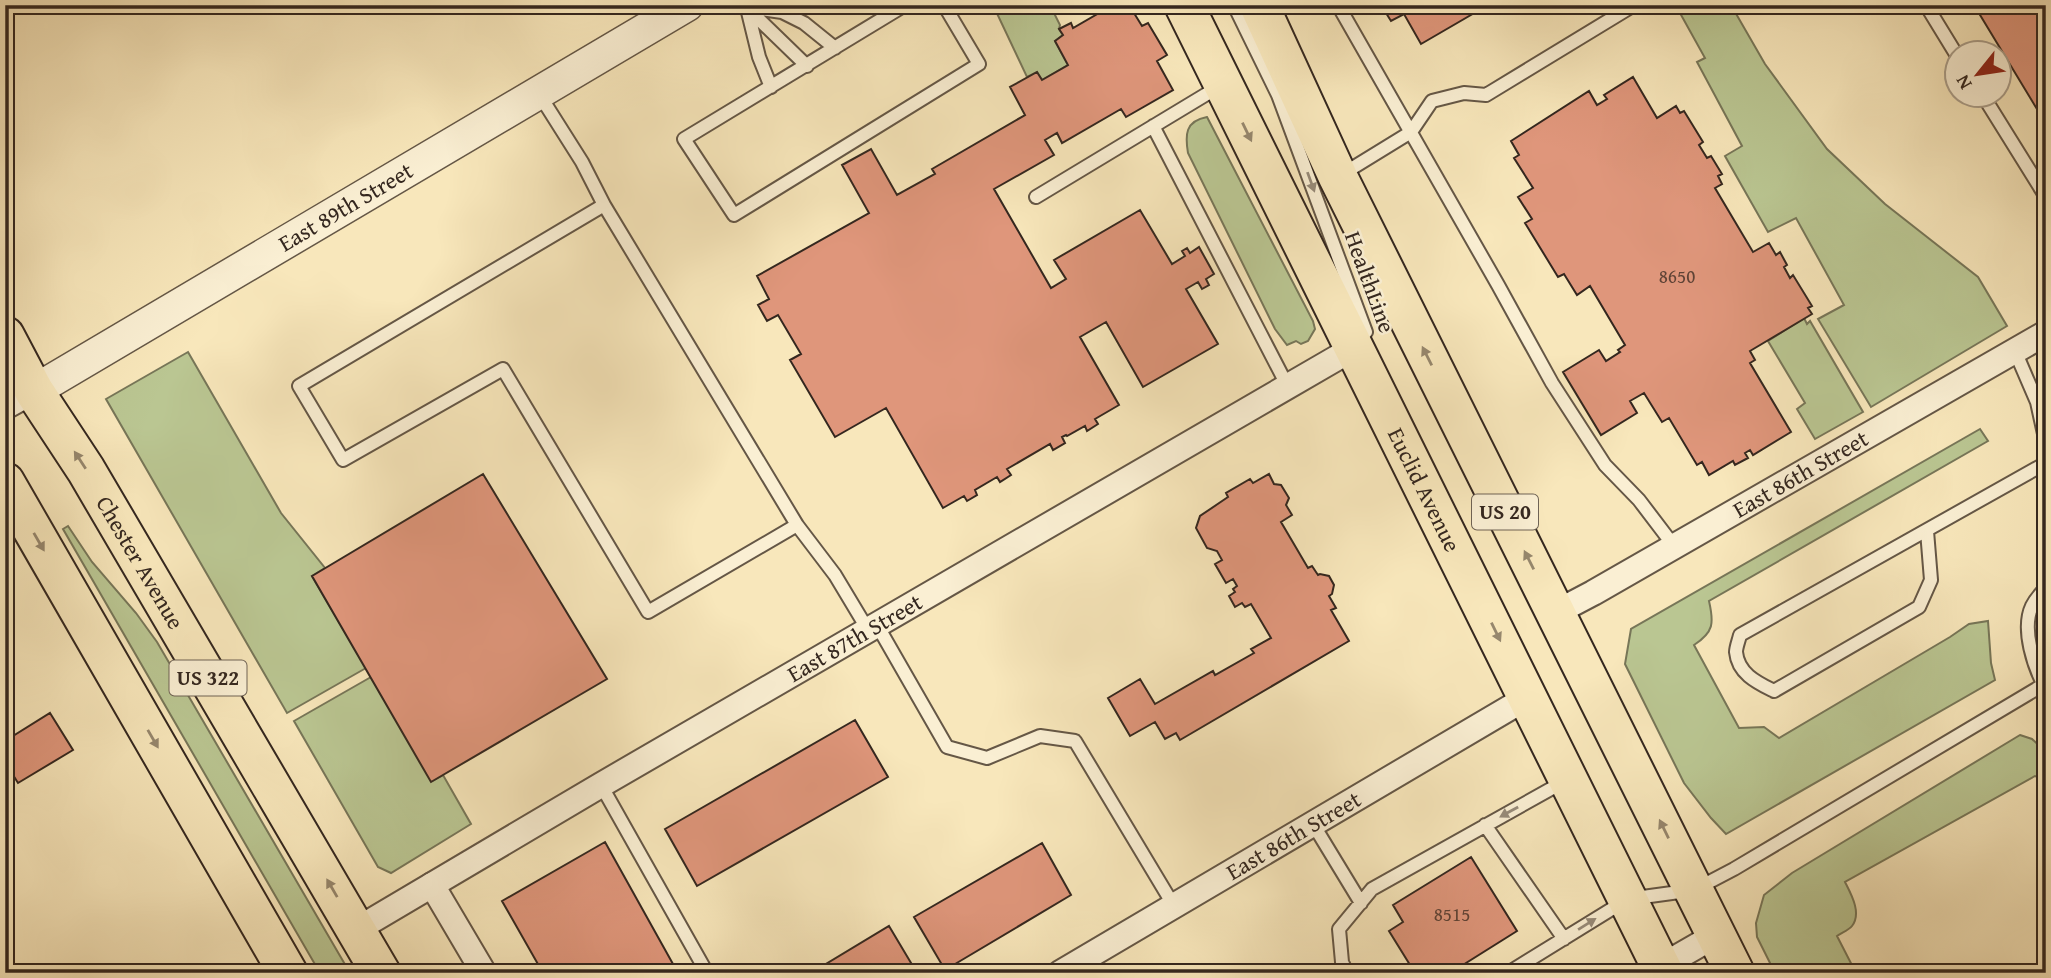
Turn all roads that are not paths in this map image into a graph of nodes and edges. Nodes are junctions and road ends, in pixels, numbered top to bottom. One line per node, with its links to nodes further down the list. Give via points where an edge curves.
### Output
1 (688, 5): 16 (street, East 89th Street)
2 (905, 5): 12 (lane)
3 (943, 5): 15 (lane, via 979,64 734,215 684,139)
4 (1184, 5): 14 (main road, Euclid Avenue / US 20)
5 (1234, 5): 17 (lane, HealthLine)
6 (1259, 5): 21 (main road, US 20)
7 (1338, 5): 20 (lane)
8 (1634, 5): 20 (lane, via 1486,95 1464,93 1432,101)
9 (1926, 5): 11 (lane)
10 (746, 6): 12 (lane, via 782,12); 13 (lane); 15 (lane)
11 (1946, 38)
12 (835, 48): 13 (lane)
13 (807, 66): 15 (lane)
14 (1223, 84): 19 (lane); 29 (main road, Euclid Avenue / US 20, one-way to 29)
15 (771, 87)
16 (539, 94): 25 (lane); 31 (street, East 89th Street)
17 (1278, 95): 21 (lane, HealthLine); 29 (lane, HealthLine, one-way to 29)
18 (1991, 108): 24 (lane)
19 (1153, 126): 23 (lane); 30 (lane)
20 (1411, 132): 22 (lane); 37 (lane, via 1584,434 1605,466 1639,500)
21 (1318, 134): 22 (main road, US 20)
22 (1338, 177): 39 (main road, US 20, one-way to 22)
23 (1036, 197)
24 (2046, 197)
25 (604, 205): 35 (lane); 35 (lane, via 299,386 343,460 503,369 648,612)
26 (2046, 333): 28 (street, East 86th Street)
27 (5, 335): 31 (main road, Chester Avenue / US 322)
28 (2015, 351): 32 (lane, via 2037,402); 37 (street, East 86th Street)
29 (1368, 354): 30 (street, East 87th Street); 42 (main road, Euclid Avenue / US 20, one-way to 42, via 1422,484)
30 (1288, 387): 40 (street, East 87th Street)
31 (20, 399): 52 (main road, Chester Avenue / US 322, one-way to 31, via 86,470)
32 (2046, 443)
33 (2046, 463): 36 (lane)
34 (5, 482): 55 (main road, one-way to 55)
35 (797, 525): 40 (lane)
36 (1927, 531): 36 (lane, via 1740,635 1737,652 1742,669 1754,682 1774,691 1919,607 1931,580)
37 (1674, 546): 39 (street, East 86th Street)
38 (2046, 588): 41 (lane, via 2031,607 2028,635)
39 (1555, 613): 48 (main road, US 20, one-way to 39)
40 (873, 627): 44 (street, East 87th Street); 51 (lane, via 947,747 987,758 1040,736 1075,741)
41 (2045, 687): 48 (lane)
42 (1528, 697): 43 (main road, Euclid Avenue / US 20); 45 (street, East 86th Street)
43 (1568, 779): 46 (lane, one-way to 46); 49 (main road, Euclid Avenue / US 20)
44 (601, 785): 47 (street, East 87th Street); 59 (lane)
45 (1313, 824): 50 (lane); 51 (street, East 86th Street)
46 (1485, 825): 50 (lane, via 1372,889); 54 (lane)
47 (432, 885): 52 (street, East 87th Street); 58 (street)
48 (1694, 890): 49 (lane); 53 (main road, US 20)
49 (1628, 899): 54 (lane, one-way to 49); 56 (main road, Euclid Avenue / US 20)
50 (1360, 902): 61 (lane, via 1339,929)
51 (1174, 906): 60 (street, East 86th Street)
52 (356, 930): 57 (main road, Chester Avenue / US 322)
53 (1717, 935): 56 (street); 63 (main road, US 20)
54 (1564, 939): 62 (lane)
55 (283, 971)
56 (1659, 971)
57 (381, 973)
58 (484, 973)
59 (707, 973)
60 (1060, 973)
61 (1347, 973)
62 (1508, 973)
63 (1735, 973)

